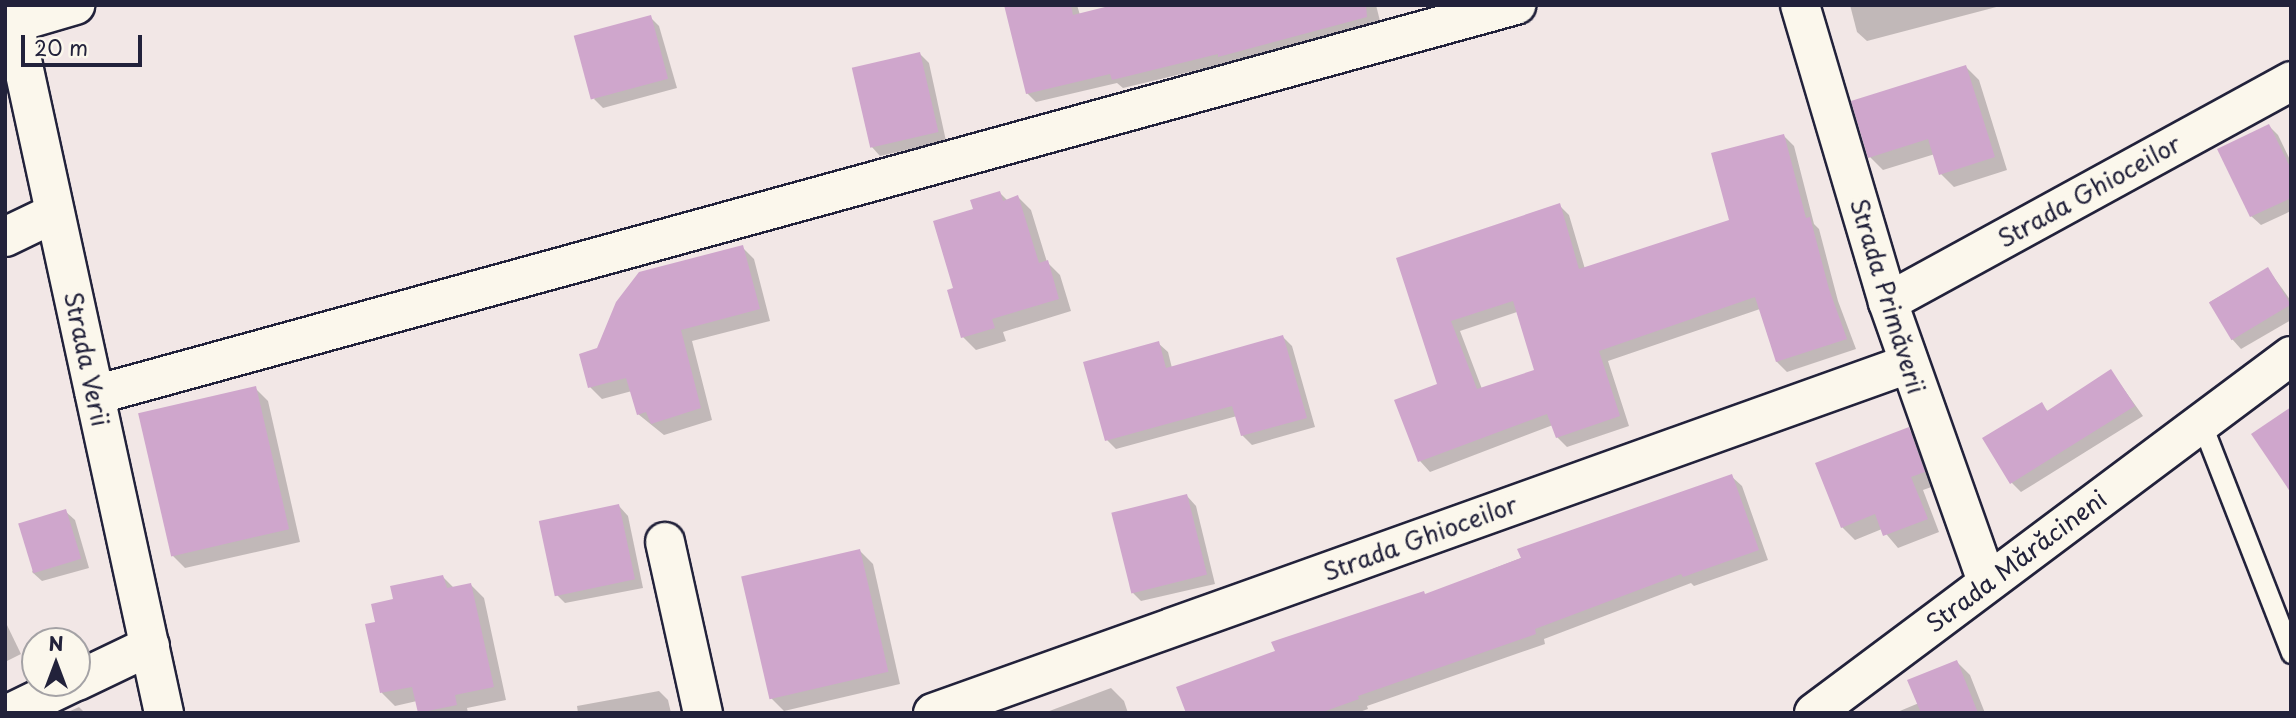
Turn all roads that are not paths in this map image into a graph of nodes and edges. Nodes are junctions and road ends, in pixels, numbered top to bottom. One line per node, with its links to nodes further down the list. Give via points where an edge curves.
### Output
1 (75, 5): 4 (street)
2 (1516, 5): 11 (street)
3 (1800, 5): 8 (street, Strada Primăverii)
4 (12, 14): 6 (street, Strada Verii)
5 (2291, 81): 8 (street, Strada Ghioceilor)
6 (55, 213): 7 (street); 11 (street, Strada Verii)
7 (5, 237)
8 (1888, 302): 10 (street, Strada Primăverii)
9 (2291, 356): 12 (street, Strada Mărăcineni)
10 (1908, 364): 14 (street, Strada Primăverii); 23 (street, Strada Ghioceilor)
11 (95, 395): 15 (street, Strada Verii)
12 (2201, 422): 14 (street, Strada Mărăcineni); 16 (lane)
13 (664, 542): 22 (street)
14 (1987, 582): 19 (street, Strada Mărăcineni)
15 (150, 646): 17 (street); 21 (street, Strada Verii)
16 (2291, 653)
17 (91, 674)
18 (43, 697): 20 (street)
19 (1827, 709)
20 (10, 713)
21 (164, 713)
22 (703, 713)
23 (933, 713)

